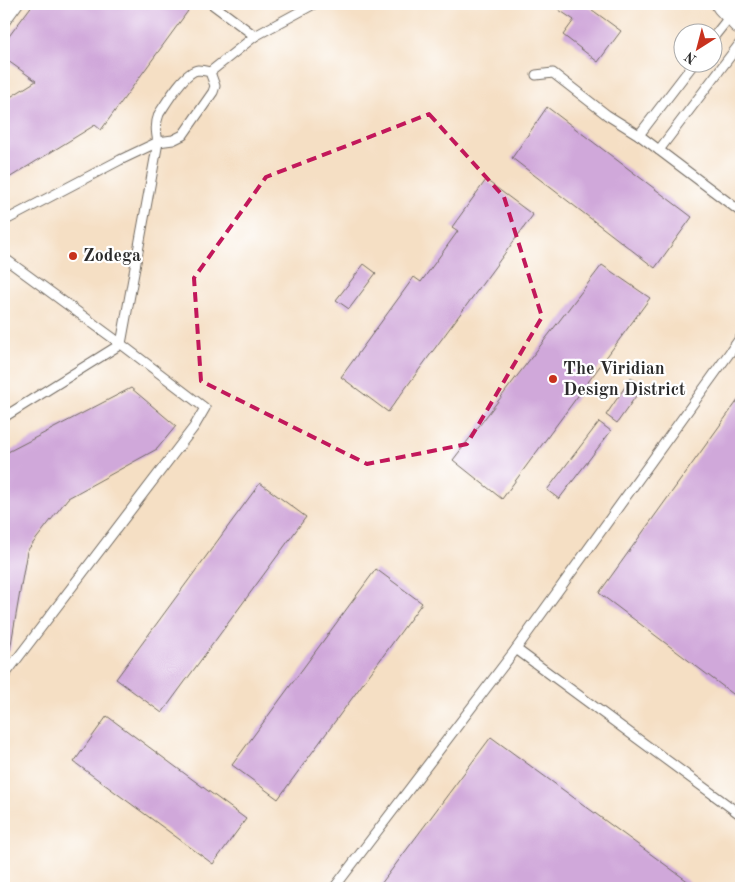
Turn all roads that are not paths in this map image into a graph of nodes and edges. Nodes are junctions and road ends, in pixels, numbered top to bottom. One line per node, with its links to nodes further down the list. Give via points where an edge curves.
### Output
1 (18, 4): 5 (lane)
2 (212, 4): 7 (lane)
3 (314, 4): 7 (lane)
4 (733, 12): 6 (lane)
5 (4, 23)
6 (722, 26)
7 (254, 36): 9 (lane)
8 (741, 42): 14 (lane)
9 (210, 72): 13 (lane, via 216,86 183,135); 13 (lane, via 198,70 184,79 158,114)
10 (687, 72): 12 (lane)
11 (536, 75): 12 (lane, via 553,73 607,116)
12 (639, 135): 14 (lane)
13 (158, 142): 16 (lane); 19 (lane)
14 (659, 150): 15 (lane)
15 (741, 212)
16 (4, 221)
17 (4, 258): 19 (lane)
18 (741, 337): 21 (lane)
19 (121, 344): 20 (lane); 22 (lane, via 205,408 194,428)
20 (4, 417)
21 (516, 649): 23 (lane); 24 (lane)
22 (4, 676)
23 (741, 815)
24 (334, 888)

